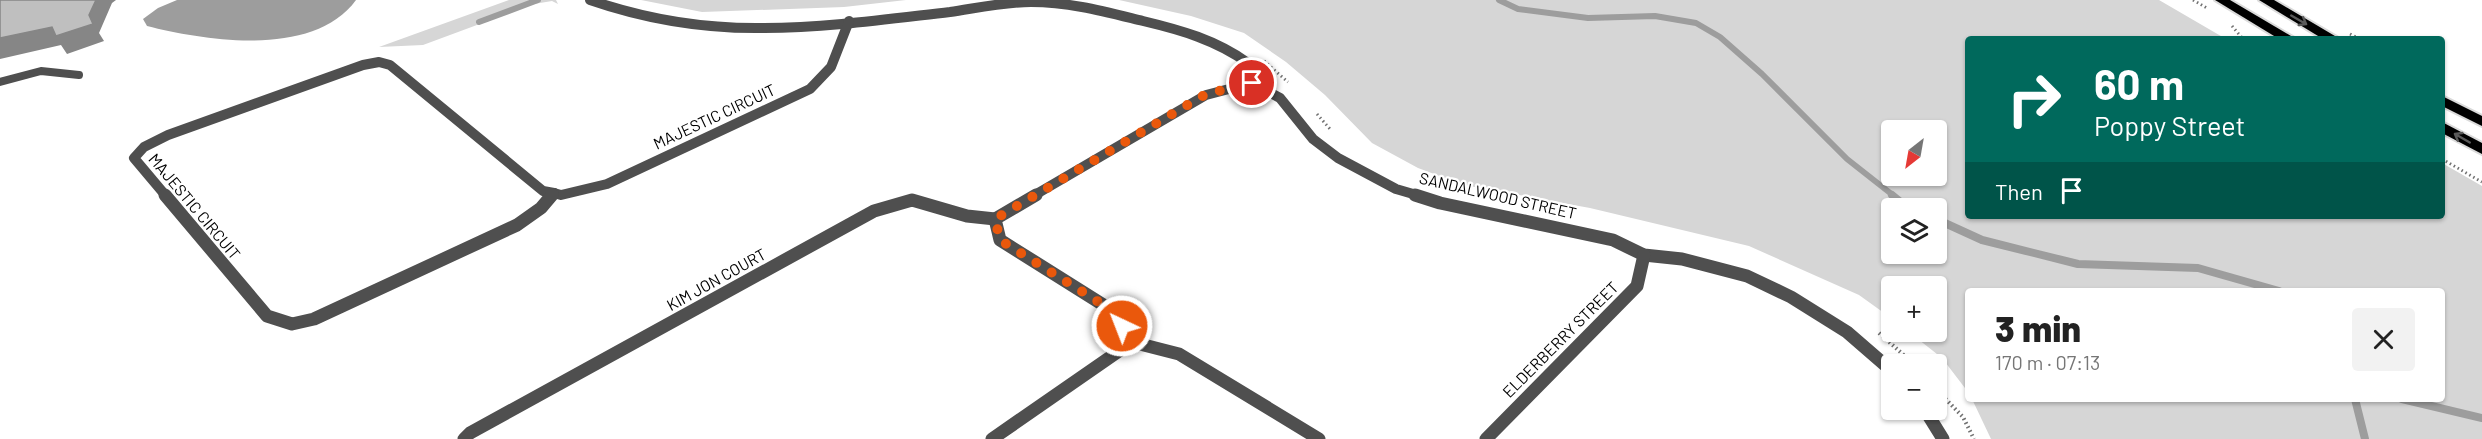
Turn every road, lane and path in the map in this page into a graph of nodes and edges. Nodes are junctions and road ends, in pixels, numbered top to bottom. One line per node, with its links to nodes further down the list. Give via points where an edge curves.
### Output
1 (590, 0): 4 (street, via 642,17 695,26 767,27)
2 (2221, 0): 5 (highway)
3 (2265, 0): 6 (highway, one-way to 6)
4 (849, 21): 10 (street, via 1030,2 1080,6 1180,29 1236,54 1248,63); 20 (street, MAJESTIC CIRCUIT, via 836,63 810,89 607,184 561,195)
5 (2284, 36)
6 (2328, 36)
7 (1256, 54): 11 (path)
8 (79, 75): 9 (lane, via 41,71)
9 (0, 82)
10 (1252, 83): 21 (street, via 1206,94); 22 (street, SANDALWOOD STREET, via 1280,98 1313,139 1338,158 1396,189 1440,203 1612,240)
11 (1291, 85)
12 (2445, 102): 14 (highway)
13 (1315, 111): 16 (path)
14 (2482, 122)
15 (2445, 129): 17 (highway, one-way to 15)
16 (1338, 137)
17 (2482, 149)
18 (2445, 161): 19 (path)
19 (2482, 182)
20 (554, 193): 20 (street, MAJESTIC CIRCUIT, via 543,191 390,65 379,62 168,135 144,147 134,158 267,316 283,325 331,312 517,225)
21 (995, 219): 24 (street, via 1000,240 1113,311); 29 (street, KIM JON COURT, via 963,215 926,200 901,200 854,222)
22 (1644, 255): 26 (street, SANDALWOOD STREET, via 1682,259 1747,276 1791,297 1847,332); 32 (street, ELDERBERRY STREET, via 1637,286)
23 (1872, 329): 25 (path)
24 (1132, 342): 30 (street); 31 (street, via 1179,354)
25 (1904, 354)
26 (1881, 361)
27 (1947, 400): 34 (path, via 1963,417)
28 (1931, 420): 33 (street)
29 (464, 439)
30 (992, 439)
31 (1319, 439)
32 (1486, 439)
33 (1943, 439)
34 (1974, 439)

